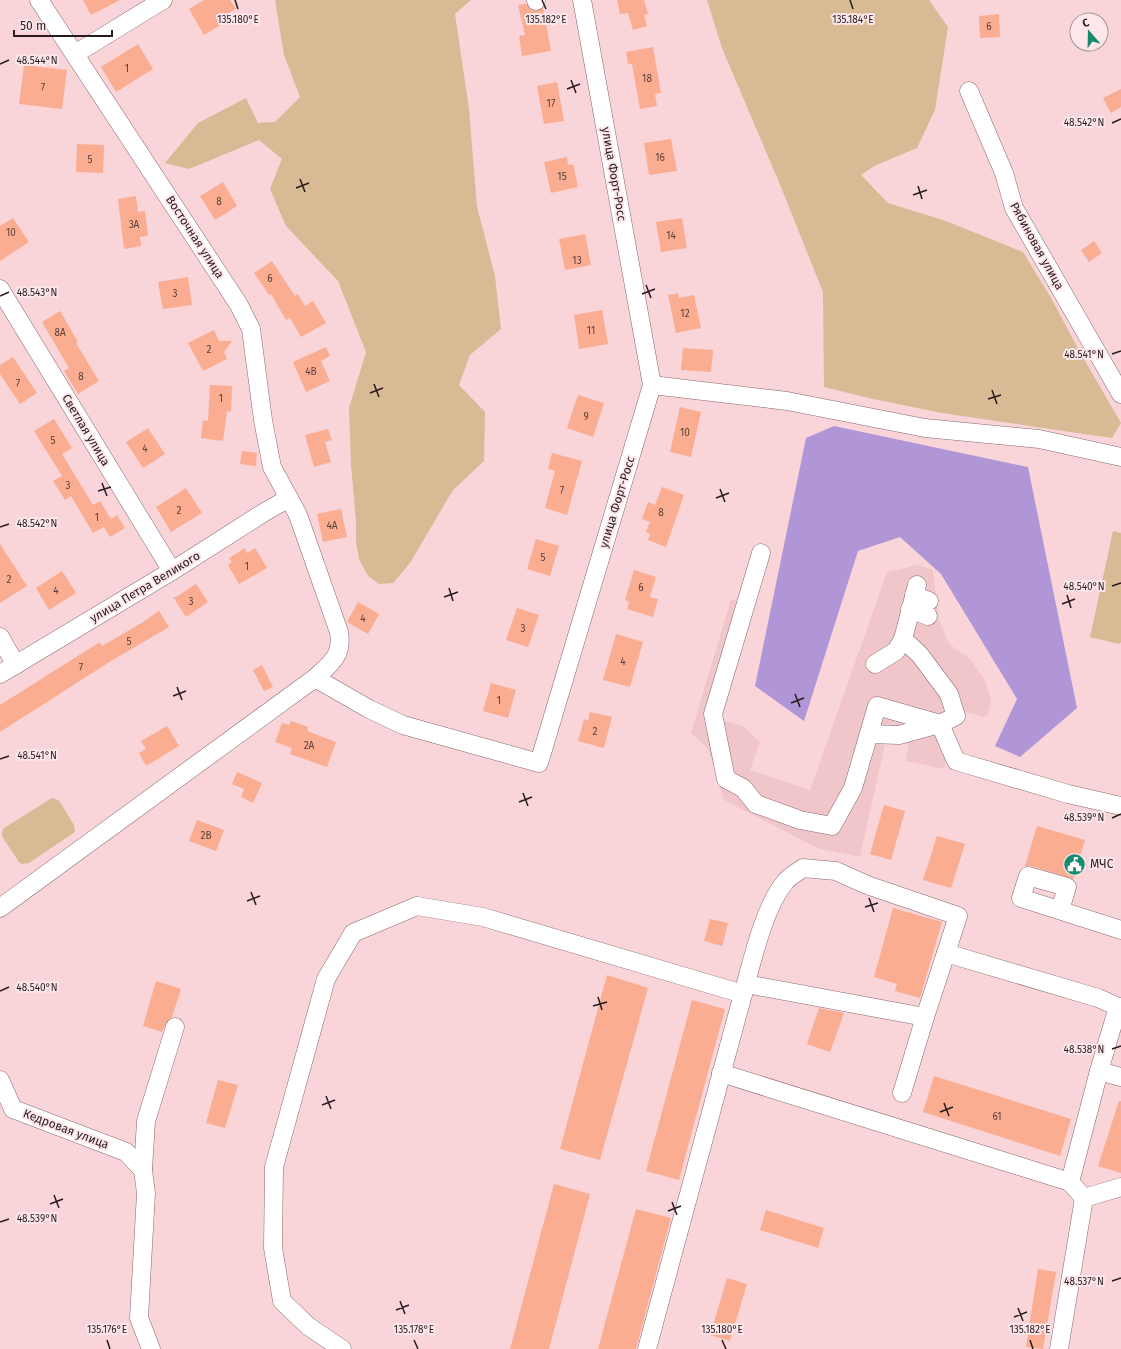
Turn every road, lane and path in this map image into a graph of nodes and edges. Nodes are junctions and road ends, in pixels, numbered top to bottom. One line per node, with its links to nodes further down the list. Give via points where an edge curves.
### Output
1 (39, 0): 4 (street, Восточная улица)
2 (163, 0): 4 (street)
3 (582, 0): 7 (street, улица Форт-Росс)
4 (75, 54): 10 (street, Восточная улица, via 247,320 251,329 272,467)
5 (969, 91): 8 (street, Рябиновая улица, via 1004,173 1014,208)
6 (0, 289): 12 (street, Светлая улица)
7 (652, 385): 9 (street, via 787,401 925,428 1039,439); 19 (street, улица Форт-Росс, via 539,763 403,725)
8 (1121, 394)
9 (1121, 457)
10 (289, 498): 12 (street, улица Петра Великого); 19 (street, Восточная улица, via 298,515 339,632 339,651)
11 (761, 552): 21 (street, via 713,714 726,779 744,788 756,804 800,820 832,826 853,788)
12 (172, 571): 17 (street, улица Петра Великого)
13 (919, 601): 15 (street)
14 (0, 637): 17 (street)
15 (903, 639): 16 (street, via 896,651); 20 (street, via 927,653 949,694 956,716)
16 (875, 664)
17 (16, 665): 18 (street, улица Петра Великого)
18 (0, 674)
19 (315, 678): 23 (street, Восточная улица)
20 (940, 724): 21 (street, via 898,735); 21 (street, via 877,706); 22 (street, via 956,761 1068,794)
21 (869, 734)
22 (1121, 806)
23 (0, 908)
24 (1060, 910): 25 (street)
25 (1121, 930)
26 (946, 953): 27 (street, via 958,916 868,886 836,871 803,868 786,880 778,892 765,920); 28 (street, via 1098,998); 29 (street)
27 (744, 989): 29 (street); 32 (street); 41 (street, via 483,917 417,906 353,933 326,979 274,1167 273,1248 282,1301 308,1326)
28 (1119, 1008): 31 (street)
29 (925, 1017): 35 (street)
30 (175, 1027): 36 (street, via 146,1121)
31 (1099, 1071): 33 (street); 37 (street)
32 (721, 1073): 37 (street); 42 (street)
33 (1121, 1077)
34 (0, 1080): 36 (street, Кедровая улица, via 13,1109 126,1152)
35 (902, 1093)
36 (143, 1170): 40 (street, via 146,1193 139,1318)
37 (1070, 1182): 39 (street)
38 (1121, 1187): 39 (street)
39 (1084, 1198): 43 (street)
40 (151, 1349)
41 (342, 1349)
42 (647, 1349)
43 (1059, 1349)

